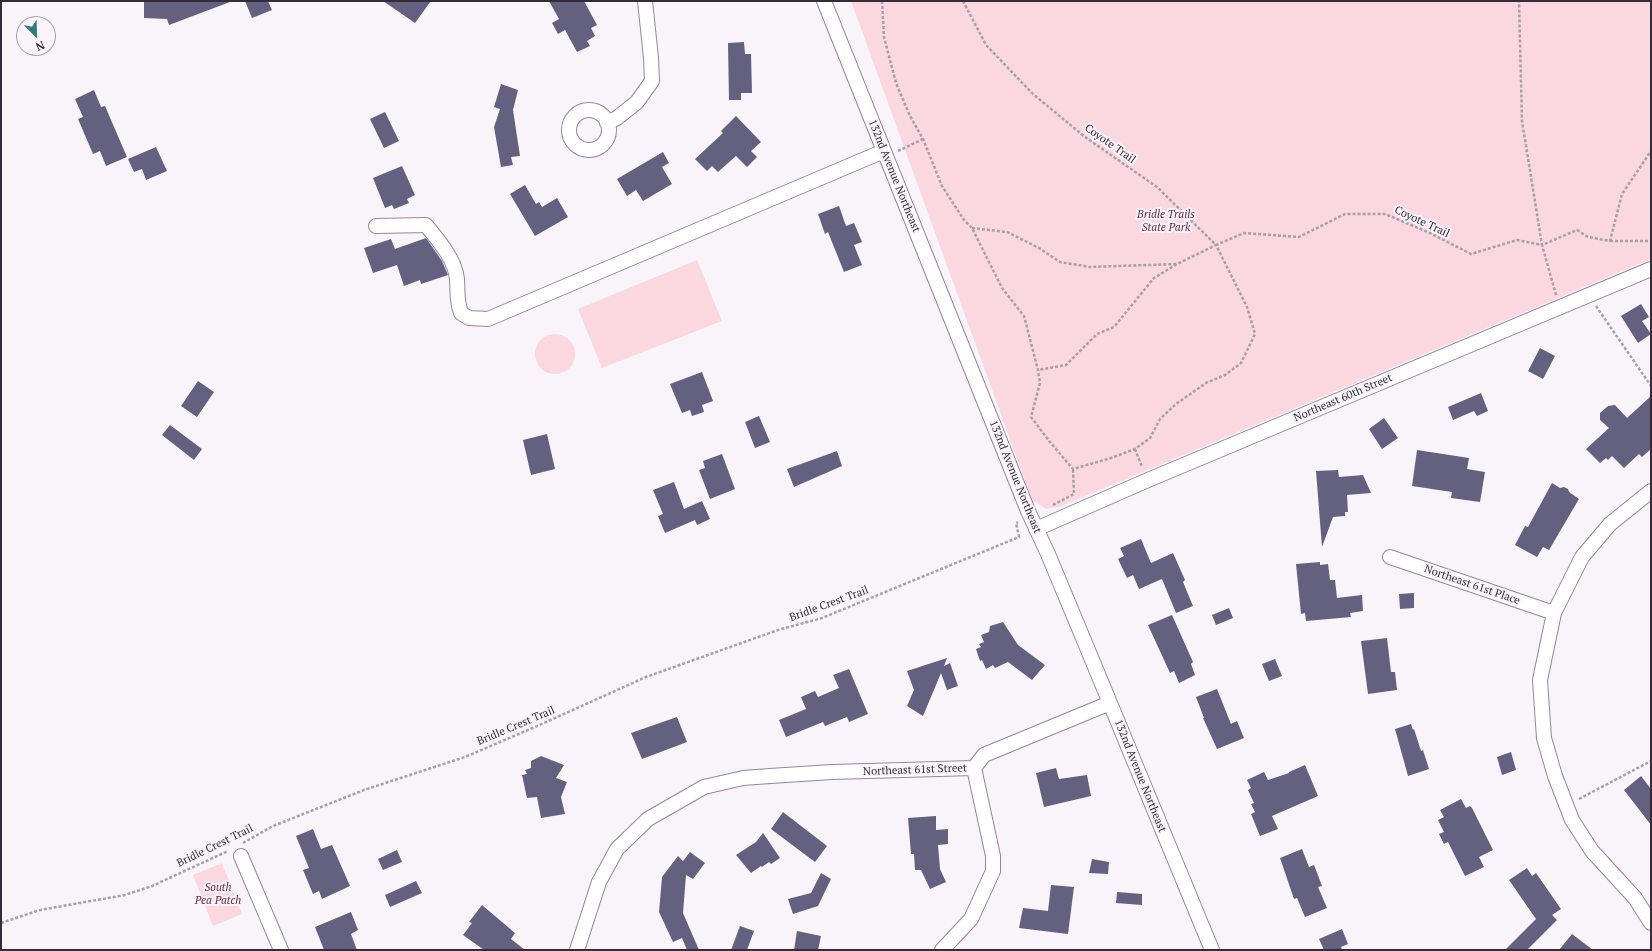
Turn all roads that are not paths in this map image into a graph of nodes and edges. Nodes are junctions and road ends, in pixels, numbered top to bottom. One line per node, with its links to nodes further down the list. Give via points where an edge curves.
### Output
1 (645, 1): 3 (street, via 652,82 637,102)
2 (824, 1): 4 (street, 132nd Avenue Northeast)
3 (608, 123)
4 (890, 152): 5 (street, via 488,319 469,318 461,313 456,300 457,278 451,262 426,225); 8 (street, 132nd Avenue Northeast)
5 (376, 226)
6 (1651, 269): 8 (street, Northeast 60th Street)
7 (1651, 492): 10 (street, via 1610,524 1582,557)
8 (1036, 529): 11 (street, 132nd Avenue Northeast)
9 (1390, 557): 10 (street, Northeast 61st Place)
10 (1554, 613): 14 (street, via 1540,680 1544,738 1555,776 1572,820 1592,851 1635,898)
11 (1110, 703): 12 (street, Northeast 61st Street, via 984,755); 18 (street, 132nd Avenue Northeast)
12 (974, 768): 16 (street, Northeast 61st Street, via 757,777 704,787 648,819 617,849 599,882); 17 (street, via 993,856 993,871 971,919)
13 (237, 850): 15 (street)
14 (1651, 923)
15 (281, 950)
16 (577, 950)
17 (942, 950)
18 (1212, 950)

